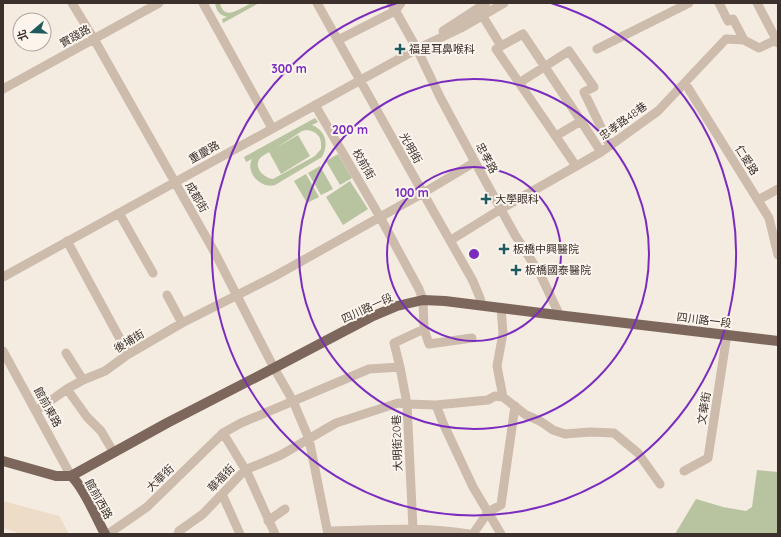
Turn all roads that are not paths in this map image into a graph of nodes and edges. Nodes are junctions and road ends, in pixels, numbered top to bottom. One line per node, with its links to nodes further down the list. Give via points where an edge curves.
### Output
1 (72, 3): 14 (street, 成都街)
2 (159, 3): 14 (street, 實踐路)
3 (203, 3): 27 (street)
4 (317, 3): 15 (street, 光明街)
5 (401, 3): 11 (street)
6 (486, 3): 18 (street, 重慶路)
7 (504, 3): 12 (street, 重慶路)
8 (689, 3): 19 (street)
9 (720, 3): 16 (street, via 728,21 733,19)
10 (757, 3): 13 (street)
11 (393, 7): 15 (street); 18 (street, 忠孝路)
12 (482, 15): 17 (street); 18 (street, 重慶路)
13 (777, 38): 16 (street, via 758,48)
14 (94, 39): 24 (street, 實踐路); 33 (street, 成都街)
15 (338, 40): 21 (street, 光明街)
16 (744, 40): 23 (street, 忠孝路48巷, via 726,39)
17 (501, 46): 20 (street, via 522,34); 22 (street, via 496,49)
18 (417, 49): 21 (street, 重慶路); 31 (street, 忠孝路)
19 (597, 49)
20 (544, 66): 22 (street); 26 (street); 29 (street, via 569,50 594,87 584,92)
21 (360, 80): 25 (street, 重慶路); 35 (street, 光明街)
22 (519, 82): 28 (street)
23 (685, 83): 29 (street, 忠孝路48巷, via 658,111); 36 (street, 仁愛路)
24 (3, 89)
25 (315, 105): 27 (street, 重慶路); 39 (street, 校前街)
26 (581, 121): 28 (street); 30 (street)
27 (272, 128): 33 (street, 重慶路)
28 (556, 136): 32 (street)
29 (610, 146): 30 (street, 忠孝路48巷)
30 (602, 152): 32 (street, 忠孝路48巷)
31 (475, 162): 35 (street, 後埔街); 37 (street, 忠孝路)
32 (576, 166): 37 (street, 忠孝路48巷)
33 (175, 182): 38 (street, 重慶路); 46 (street, 成都街)
34 (778, 189): 36 (street)
35 (422, 193): 39 (street, 後埔街); 40 (street, 光明街)
36 (758, 200): 42 (street, 仁愛路, via 769,218)
37 (501, 209): 40 (street, 忠孝路48巷); 50 (street, 忠孝路, via 540,274)
38 (119, 213): 41 (street, 重慶路); 43 (street)
39 (380, 217): 46 (street, 後埔街); 47 (street, 校前街, via 420,289)
40 (451, 240): 48 (street, 光明街, via 473,280)
41 (67, 241): 44 (street, 重慶路); 58 (street)
42 (778, 255)
43 (153, 273)
44 (3, 277)
45 (167, 295): 51 (street)
46 (238, 295): 51 (street, 後埔街); 60 (street, 成都街)
47 (423, 300): 48 (main road, 四川路一段); 52 (street); 60 (main road, 四川路一段, via 371,316)
48 (482, 305): 49 (main road, 四川路一段)
49 (501, 308): 50 (main road, 四川路一段); 63 (street, via 503,333 497,366)
50 (560, 316): 53 (main road, 四川路一段)
51 (182, 323): 58 (street, 後埔街)
52 (424, 328): 54 (street, via 429,344); 59 (street, via 394,343)
53 (727, 334): 55 (main road, 四川路一段); 74 (street, 文華街, via 708,458)
54 (472, 338)
55 (778, 341)
56 (3, 351): 68 (street, 館前東路)
57 (66, 353): 61 (street)
58 (127, 355): 61 (street, 後埔街, via 105,370)
59 (400, 367): 64 (street, 大華街, via 369,369); 65 (street)
60 (274, 368): 64 (street); 71 (main road, 四川路一段)
61 (83, 380): 62 (street, 後埔街)
62 (67, 389): 68 (street, 後埔街); 71 (street, via 87,417 101,431)
63 (503, 397): 66 (street, 大明街20巷); 67 (street)
64 (293, 401): 69 (street, 大華街); 70 (street)
65 (407, 404): 66 (street, 大明街20巷); 70 (street, 華福街, via 398,403 336,423); 81 (street, 大明街20巷)
66 (436, 405): 79 (street, via 466,473)
67 (515, 406): 76 (street, via 552,430 565,434 614,434 638,453); 79 (street, via 501,505)
68 (36, 411): 75 (street, 館前東路)
69 (223, 433): 73 (street); 83 (street, 大華街, via 147,507)
70 (309, 439): 73 (street, 華福街); 82 (street)
71 (114, 453): 75 (main road, 四川路一段)
72 (3, 461): 75 (main road, via 56,476)
73 (246, 470): 77 (street, 華福街); 80 (street)
74 (684, 471)
75 (71, 476): 83 (main road, 館前西路)
76 (660, 484)
77 (222, 494): 84 (street, 華福街); 85 (street)
78 (285, 509): 80 (street)
79 (488, 512): 88 (street); 89 (street)
80 (268, 521): 86 (street)
81 (413, 529): 82 (street); 87 (street, via 449,530)
82 (328, 532)
83 (107, 534)
84 (178, 534)
85 (240, 534)
86 (275, 534)
87 (469, 534)
88 (474, 534)
89 (501, 534)

